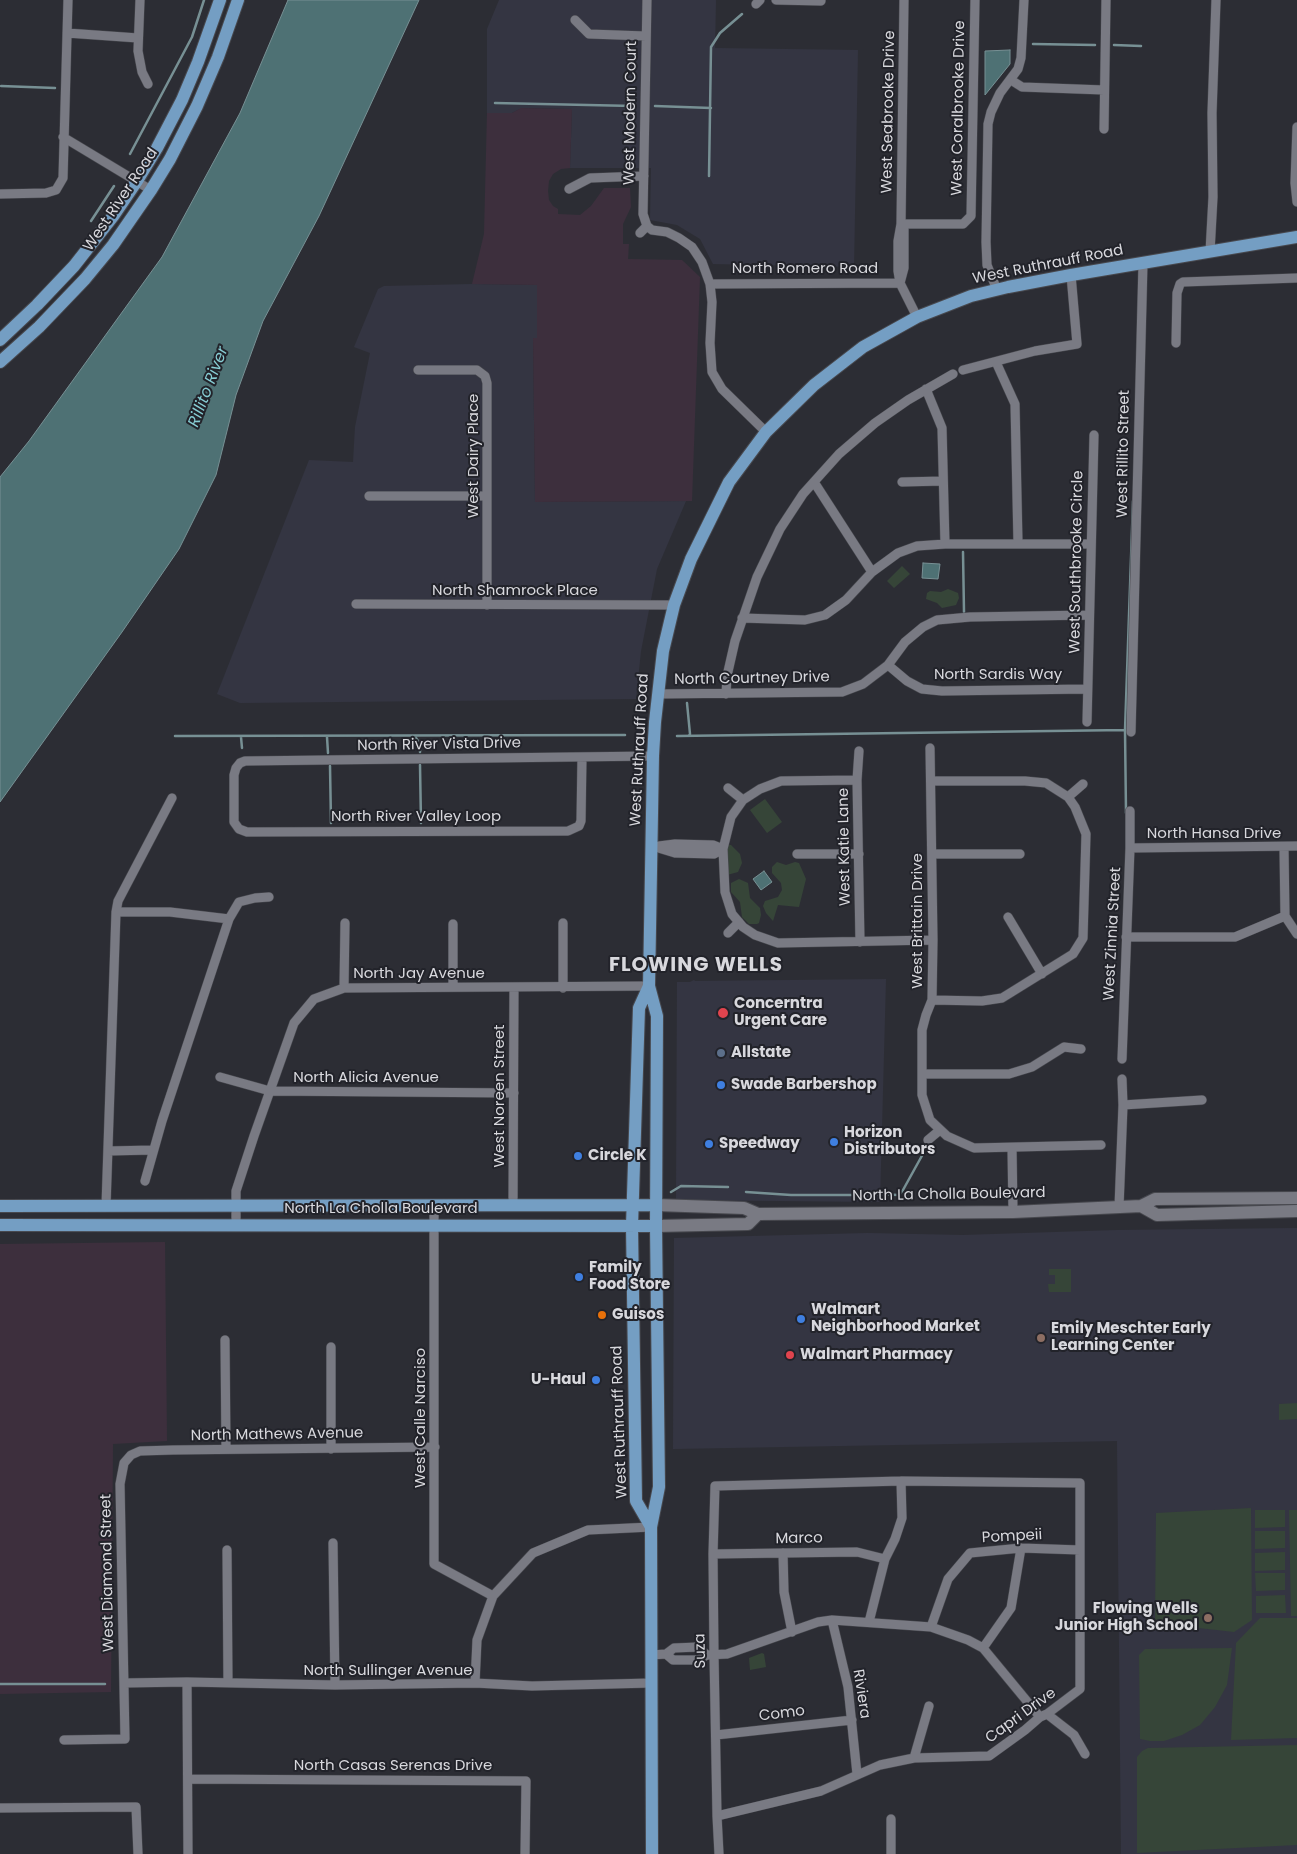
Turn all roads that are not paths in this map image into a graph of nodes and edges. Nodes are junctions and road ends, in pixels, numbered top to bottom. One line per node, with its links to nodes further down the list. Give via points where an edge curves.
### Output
1 (68, 0): 14 (street)
2 (140, 0): 16 (street)
3 (220, 0): 24 (main road, West River Road, via 188,86)
4 (238, 0): 26 (main road, West River Road, via 197,106)
5 (647, 0): 15 (street, West Modern Court)
6 (776, 0): 12 (street)
7 (904, 0): 29 (street, West Seabrooke Drive)
8 (975, 0): 29 (street, West Coralbrooke Drive, via 971,216 963,224)
9 (1024, 0): 17 (street, via 1021,58)
10 (1106, 0): 19 (street)
11 (1216, 0): 33 (street)
12 (821, 1)
13 (574, 20): 15 (street, via 589,34)
14 (67, 33): 16 (street); 22 (street)
15 (646, 36): 23 (street, West Modern Court)
16 (138, 38): 18 (street, via 140,63)
17 (1011, 80): 19 (street, via 1022,87); 39 (street, via 1000,93 988,124 986,250 987,265)
18 (148, 84)
19 (1104, 90): 21 (street)
20 (1297, 127): 28 (street)
21 (1104, 129)
22 (64, 137): 24 (street); 27 (street, via 63,178 58,192)
23 (644, 176): 25 (street, via 590,178); 30 (street, West Modern Court, via 643,214)
24 (137, 181): 26 (street); 41 (main road, West River Road, via 63,279)
25 (570, 189)
26 (151, 190): 43 (main road, West River Road, via 85,279)
27 (0, 194)
28 (1297, 202)
29 (901, 224): 37 (street, West Seabrooke Drive, via 904,229 904,268)
30 (647, 226): 31 (street); 38 (street, via 667,232 692,247)
31 (640, 233)
32 (1297, 237): 33 (main road, West Ruthrauff Road)
33 (1210, 252): 34 (main road, West Ruthrauff Road)
34 (1142, 263): 35 (main road, West Ruthrauff Road); 70 (street, West Rillito Street)
35 (1070, 275): 39 (main road, West Ruthrauff Road); 44 (street, via 1077,344)
36 (1297, 278): 42 (street, via 1183,282 1177,293)
37 (900, 283): 38 (street, North Romero Road); 40 (street)
38 (710, 284): 49 (street, via 712,372 722,389)
39 (997, 290): 40 (main road, West Ruthrauff Road, via 971,296)
40 (917, 317): 49 (main road, West Ruthrauff Road, via 863,347 814,385)
41 (0, 340)
42 (1176, 343)
43 (0, 362)
44 (996, 362): 46 (street); 56 (street, via 1015,404)
45 (418, 370): 55 (street, West Dairy Place, via 477,370 484,376 487,387)
46 (963, 370)
47 (952, 374): 48 (street)
48 (926, 389): 51 (street, via 942,428); 52 (street, via 868,429)
49 (766, 432): 62 (main road, West Ruthrauff Road, via 729,482 691,559)
50 (1094, 435): 58 (street, West Southbrooke Circle)
51 (943, 481): 53 (street); 57 (street)
52 (814, 482): 59 (street); 64 (street, via 780,529)
53 (902, 482)
54 (369, 496): 55 (street)
55 (487, 496): 61 (street, West Dairy Place)
56 (1018, 543): 57 (street); 58 (street)
57 (945, 544): 59 (street, via 917,546 898,553)
58 (1091, 544): 63 (street, West Southbrooke Circle)
59 (872, 572): 64 (street, via 846,600 825,615 805,620)
60 (356, 604): 61 (street, North Shamrock Place)
61 (487, 605): 62 (street, North Shamrock Place)
62 (674, 605): 67 (main road, West Ruthrauff Road, via 663,651)
63 (1089, 616): 65 (street, North Courtney Drive, via 937,620 905,642); 66 (street, West Southbrooke Circle)
64 (742, 618): 68 (street, via 731,658)
65 (888, 664): 66 (street, North Sardis Way, via 907,681 922,688 942,691); 68 (street, North Courtney Drive, via 863,684 842,692)
66 (1087, 689): 69 (street, West Southbrooke Circle)
67 (658, 694): 68 (street, North Courtney Drive); 73 (main road, West Ruthrauff Road)
68 (726, 694)
69 (1087, 722)
70 (1131, 732)
71 (930, 748): 77 (street, West Brittain Drive)
72 (859, 751): 76 (street, West Katie Lane)
73 (653, 756): 74 (street, North River Vista Drive); 84 (main road, West Ruthrauff Road)
74 (582, 757): 75 (street, North River Vista Drive, via 251,761 235,763); 75 (street, North River Valley Loop, via 581,816 577,830 568,831 247,832 237,830 233,818)
75 (234, 775)
76 (858, 780): 82 (street, via 781,781); 90 (street, West Katie Lane)
77 (931, 781): 80 (street, via 1046,783); 91 (street, West Brittain Drive)
78 (1083, 784): 80 (street)
79 (728, 788): 82 (street)
80 (1068, 797): 107 (street, via 1076,807 1086,834 1083,938 1073,954)
81 (172, 798): 94 (street, via 118,901)
82 (743, 800): 88 (street, via 731,817)
83 (1130, 811): 87 (street, West Zinnia Street)
84 (652, 846): 88 (street, via 676,853 714,854); 108 (main road, West Ruthrauff Road)
85 (1297, 846): 86 (street, North Hansa Drive)
86 (1284, 847): 87 (street, North Hansa Drive); 95 (street)
87 (1130, 848): 104 (street, West Zinnia Street)
88 (723, 849): 98 (street, via 725,892 732,914)
89 (797, 854): 90 (street)
90 (859, 854): 106 (street, West Katie Lane)
91 (932, 854): 92 (street); 105 (street, West Brittain Drive)
92 (1020, 854)
93 (269, 897): 97 (street, via 239,902)
94 (116, 912): 97 (street, via 170,912); 128 (street)
95 (1286, 916): 103 (street); 104 (street, via 1235,937)
96 (1008, 917): 107 (street)
97 (229, 919): 127 (street)
98 (739, 922): 102 (street); 106 (street, via 755,935 778,943)
99 (345, 923): 110 (street)
100 (563, 923): 112 (street)
101 (453, 924): 109 (street)
102 (728, 932)
103 (1297, 934)
104 (1126, 937): 115 (street, West Zinnia Street)
105 (933, 940): 106 (street); 113 (street, West Brittain Drive)
106 (860, 942)
107 (1042, 974): 113 (street, via 1002,998)
108 (649, 986): 112 (street, North Jay Avenue); 133 (main road, West Ruthrauff Road, via 639,1008); 134 (main road, West Ruthrauff Road, via 657,1016)
109 (453, 987): 110 (street, North Jay Avenue); 111 (street, North Jay Avenue)
110 (344, 988): 119 (street, North Jay Avenue, via 314,999 294,1023)
111 (514, 988): 112 (street, North Jay Avenue); 120 (street, West Noreen Street)
112 (563, 988)
113 (932, 1000): 116 (street, West Brittain Drive, via 922,1030)
114 (1081, 1049): 116 (street, via 1064,1047 1032,1067 1010,1074)
115 (1122, 1059)
116 (922, 1074): 123 (street, West Brittain Drive, via 922,1095 930,1120)
117 (220, 1077): 119 (street, North Alicia Avenue)
118 (1122, 1079): 122 (street)
119 (270, 1091): 120 (street, North Alicia Avenue); 137 (street, North Jay Avenue, via 236,1191)
120 (514, 1093): 132 (street, West Noreen Street)
121 (1202, 1100): 122 (street)
122 (1124, 1105): 139 (street)
123 (940, 1130): 124 (street); 126 (street, via 974,1148)
124 (928, 1140)
125 (1101, 1145): 126 (street)
126 (1012, 1148): 141 (street)
127 (153, 1150): 128 (street); 129 (street)
128 (108, 1151): 136 (street)
129 (146, 1181)
130 (1297, 1198): 138 (street, North La Cholla Boulevard, via 1155,1199)
131 (434, 1205): 132 (main road, North La Cholla Boulevard); 137 (main road, North La Cholla Boulevard); 145 (street, West Calle Narciso)
132 (513, 1205): 133 (main road, North La Cholla Boulevard)
133 (632, 1205): 134 (main road, North La Cholla Boulevard); 146 (main road, West Ruthrauff Road)
134 (656, 1205): 142 (street, North La Cholla Boulevard, via 744,1208); 147 (main road, West Ruthrauff Road)
135 (0, 1206): 136 (main road, North La Cholla Boulevard)
136 (106, 1206): 137 (main road, North La Cholla Boulevard)
137 (236, 1206): 144 (street, North Jay Avenue)
138 (1141, 1206): 139 (street, North La Cholla Boulevard); 140 (street, North La Cholla Boulevard, via 1157,1215)
139 (1118, 1207): 141 (street, North La Cholla Boulevard)
140 (1297, 1211)
141 (1013, 1212): 142 (street, North La Cholla Boulevard)
142 (758, 1214): 147 (street, North La Cholla Boulevard, via 748,1224)
143 (0, 1225): 144 (main road, North La Cholla Boulevard)
144 (236, 1225): 145 (main road, North La Cholla Boulevard)
145 (433, 1225): 146 (main road, North La Cholla Boulevard); 150 (street, West Calle Narciso)
146 (632, 1226): 147 (main road, North La Cholla Boulevard); 155 (main road, West Ruthrauff Road, via 636,1501)
147 (656, 1226): 155 (main road, West Ruthrauff Road, via 659,1487)
148 (225, 1340): 152 (street)
149 (331, 1347): 151 (street)
150 (435, 1447): 151 (street, North Mathews Avenue); 163 (street, West Calle Narciso, via 434,1564)
151 (331, 1449): 152 (street, North Mathews Avenue)
152 (226, 1450): 153 (street, North Mathews Avenue, via 140,1451)
153 (124, 1463): 172 (street, West Diamond Street, via 120,1484)
154 (901, 1481): 159 (street, Capri Drive, via 1080,1482); 161 (street, Suza, via 715,1486); 162 (street, via 902,1518 896,1539)
155 (651, 1527): 163 (street, via 588,1530 533,1553); 169 (main road, West Ruthrauff Road)
156 (332, 1543): 176 (street)
157 (1021, 1548): 159 (street, Pompeii); 166 (street, Pompeii, via 970,1553 948,1580); 168 (street, via 1011,1608)
158 (227, 1550): 173 (street)
159 (1080, 1550): 178 (street, Capri Drive, via 1080,1690)
160 (783, 1553): 161 (street, Marco); 162 (street, Marco, via 856,1552); 167 (street, via 784,1592)
161 (713, 1554): 170 (street, Suza)
162 (885, 1559): 165 (street)
163 (493, 1596): 175 (street, via 477,1640)
164 (832, 1620): 165 (street); 167 (street); 179 (street, Riviera, via 848,1687)
165 (869, 1622): 166 (street)
166 (931, 1627): 168 (street)
167 (792, 1632): 170 (street, via 727,1654)
168 (983, 1648): 178 (street)
169 (651, 1654): 170 (street, via 666,1654 674,1648 698,1648); 174 (main road, West Ruthrauff Road)
170 (710, 1654): 180 (street, Suza)
171 (187, 1682): 172 (street, North Sullinger Avenue); 173 (street, North Sullinger Avenue); 185 (street)
172 (124, 1683): 181 (street, West Diamond Street, via 125,1739)
173 (228, 1683): 176 (street, North Sullinger Avenue)
174 (652, 1683): 175 (street, North Sullinger Avenue); 192 (main road, West Ruthrauff Road)
175 (475, 1684): 176 (street, North Sullinger Avenue)
176 (335, 1686)
177 (929, 1706): 183 (street)
178 (1044, 1715): 182 (street, via 1074,1735); 183 (street, Capri Drive, via 989,1756)
179 (852, 1720): 180 (street, Como); 184 (street, Riviera)
180 (716, 1736): 187 (street, Suza)
181 (64, 1740)
182 (1085, 1754)
183 (914, 1758): 184 (street, Capri Drive)
184 (857, 1774): 187 (street, Capri Drive, via 821,1791)
185 (188, 1779): 190 (street); 191 (street, North Casas Serenas Drive, via 526,1781)
186 (0, 1808): 189 (street, via 136,1807)
187 (717, 1816): 193 (street, Suza)
188 (890, 1819): 194 (street)
189 (138, 1854)
190 (188, 1854)
191 (525, 1854)
192 (652, 1854)
193 (718, 1854)
194 (891, 1854)

